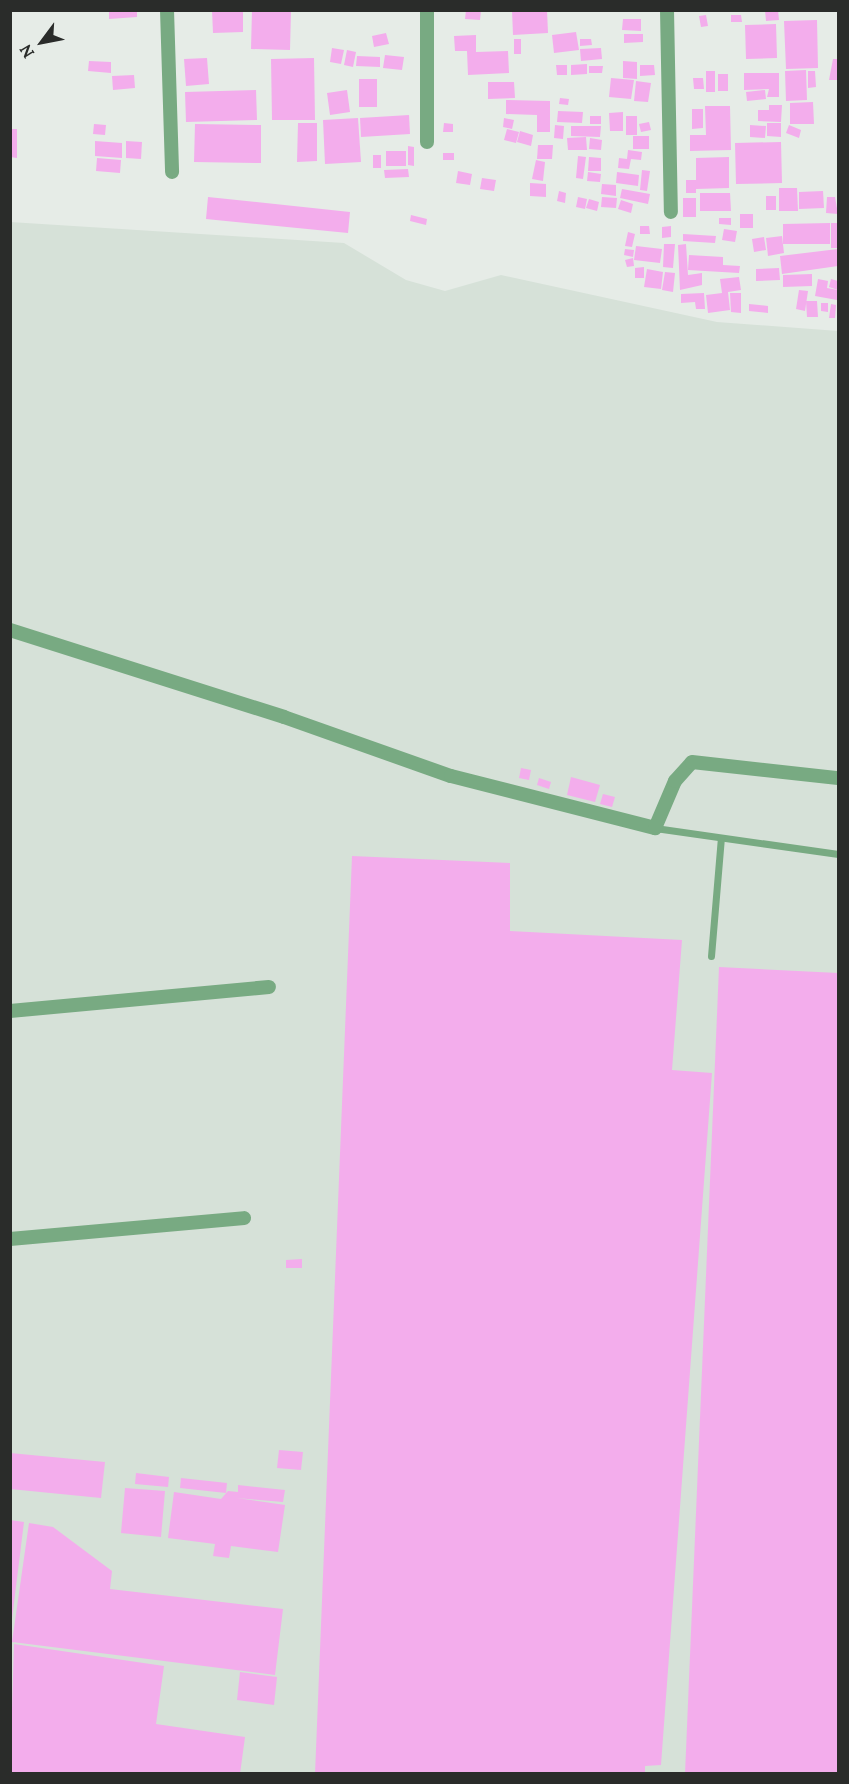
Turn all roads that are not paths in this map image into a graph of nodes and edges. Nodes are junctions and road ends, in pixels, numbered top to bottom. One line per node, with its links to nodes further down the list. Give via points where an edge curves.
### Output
1 (167, 10): 5 (street)
2 (427, 10): 4 (street)
3 (667, 10): 6 (street)
4 (427, 142)
5 (172, 172)
6 (671, 212)
7 (10, 630): 9 (street, via 284,717 451,776)
8 (838, 778): 9 (street, via 692,762 675,781)
9 (655, 828): 10 (lane)
10 (721, 838): 11 (lane); 12 (lane)
11 (838, 854)
12 (711, 956)
13 (269, 987): 14 (street)
14 (10, 1011)
15 (244, 1218): 16 (street)
16 (10, 1239)

